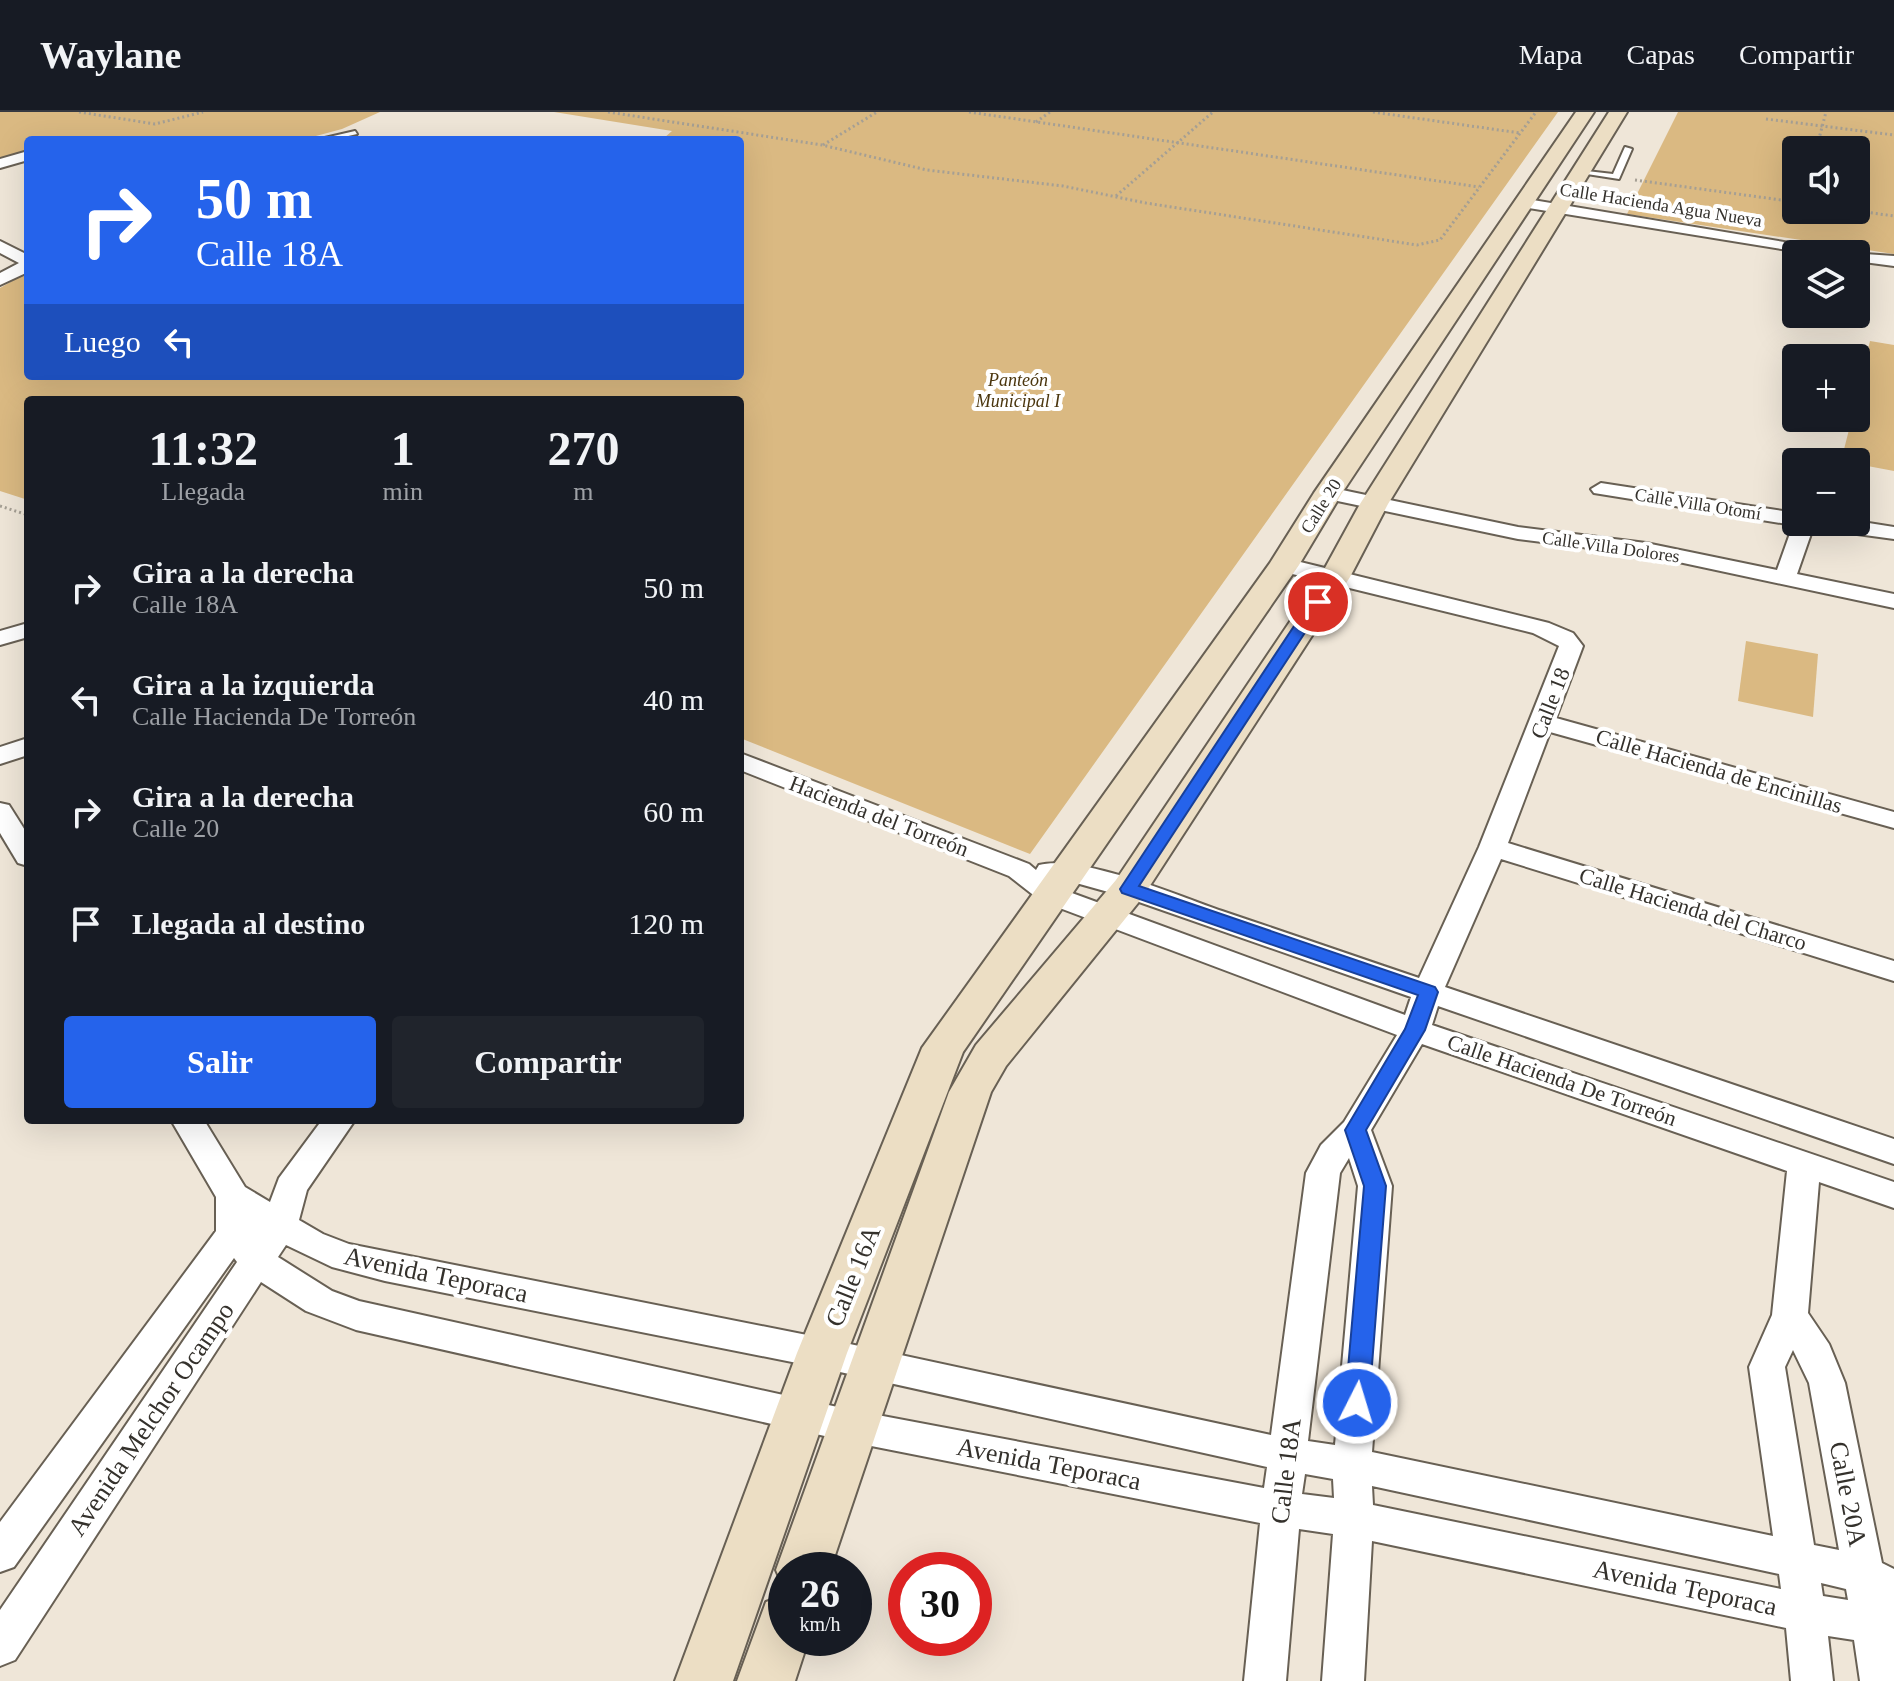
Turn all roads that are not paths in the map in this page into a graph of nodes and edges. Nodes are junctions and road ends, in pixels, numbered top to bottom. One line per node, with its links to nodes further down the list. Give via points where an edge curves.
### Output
1 (1585, 112): 5 (main road, Calle 20)
2 (1618, 112): 6 (main road, Calle 20)
3 (355, 133): 4 (lane)
4 (340, 136)
5 (1566, 139): 6 (main road); 11 (main road, Calle 20)
6 (1598, 143): 10 (main road, Calle 20)
7 (1628, 149): 10 (lane, via 1616,177)
8 (24, 156): 9 (street)
9 (0, 164)
10 (1578, 172): 12 (main road, Calle 20)
11 (1521, 203): 12 (street, Calle Hacienda Agua Nueva); 20 (main road, Calle 20)
12 (1558, 208): 13 (street, Calle Hacienda Agua Nueva); 21 (main road, Calle 20)
13 (1782, 244)
14 (0, 246): 16 (street)
15 (1870, 258): 17 (street)
16 (24, 261)
17 (1894, 261)
18 (24, 265): 19 (street)
19 (0, 280)
20 (1442, 321): 21 (main road); 23 (main road, Calle 20)
21 (1484, 330): 24 (main road, Calle 20)
22 (1601, 489): 25 (street, Calle Villa Otomí)
23 (1328, 493): 24 (street, Calle Villa Dolores); 29 (main road, Calle 20)
24 (1374, 504): 30 (main road, Calle 20); 31 (street, Calle Villa Dolores)
25 (1782, 517)
26 (1870, 530): 27 (street)
27 (1894, 533)
28 (1800, 536): 31 (street)
29 (1284, 565): 30 (street, Calle 18); 35 (main road, Calle 20)
30 (1335, 577): 36 (main road, Calle 20); 37 (street, Calle 18, via 1565,638 1571,646 1569,655)
31 (1785, 578): 32 (street, Calle Villa Dolores)
32 (1894, 601)
33 (24, 631): 34 (street)
34 (0, 638)
35 (1197, 690): 36 (main road); 45 (main road, Calle 20)
36 (1250, 705): 46 (main road, Calle 20)
37 (1543, 722): 42 (street, Calle Hacienda de Encinillas); 43 (street, Calle 18)
38 (24, 747): 39 (street)
39 (0, 756)
40 (744, 763): 45 (street, Hacienda del Torreón)
41 (0, 811): 44 (street)
42 (1894, 820)
43 (1493, 847): 47 (street, Calle Hacienda del Charco); 48 (street, Calle 18)
44 (24, 850)
45 (1046, 879): 46 (street, Calle Hacienda De Torreón); 59 (main road, Calle 16A, via 943,1048)
46 (1119, 902): 48 (street, Calle Hacienda De Torreón); 49 (street, Calle Hacienda De Torreón); 60 (main road, Calle 16A, via 1009,1032 970,1092)
47 (1894, 971)
48 (1428, 992): 49 (street, Calle 18A); 53 (street, Calle Hacienda De Torreón)
49 (1415, 1030): 52 (street, Calle 18A); 54 (street, Calle Hacienda De Torreón)
50 (190, 1124): 56 (street)
51 (336, 1124): 56 (street, Avenida Melchor Ocampo, via 291,1187)
52 (1355, 1130): 63 (street, Calle 18A, via 1323,1173); 64 (street, via 1375,1186)
53 (1894, 1152)
54 (1804, 1164): 55 (street, Calle Hacienda De Torreón); 58 (street)
55 (1894, 1195)
56 (250, 1215): 57 (street, Avenida Teporaca); 59 (street, Avenida Teporaca, via 344,1257 385,1267); 68 (street, Avenida Melchor Ocampo)
57 (256, 1261): 61 (street, Avenida Teporaca, via 319,1301 356,1315); 73 (street, Avenida Melchor Ocampo)
58 (1790, 1315): 69 (street, via 1767,1367); 70 (street, Calle 20A, via 1827,1383)
59 (822, 1353): 60 (street, Avenida Teporaca); 61 (main road, Calle 16A)
60 (874, 1364): 62 (main road, Calle 16A); 63 (street, Avenida Teporaca)
61 (800, 1415): 62 (street, Avenida Teporaca); 75 (main road, Calle 16A)
62 (851, 1426): 65 (street, Avenida Teporaca); 67 (main road, Calle 16A)
63 (1287, 1455): 64 (street, Avenida Teporaca); 65 (street, Calle 18A)
64 (1352, 1465): 66 (street); 69 (street, Avenida Teporaca)
65 (1281, 1509): 66 (street, Avenida Teporaca); 77 (street, Calle 18A)
66 (1354, 1519): 71 (street, Avenida Teporaca); 78 (street)
67 (809, 1552)
68 (0, 1554)
69 (1797, 1559): 70 (street, Avenida Teporaca); 71 (street)
70 (1879, 1582): 72 (street, Calle 20A)
71 (1805, 1613): 72 (street, Avenida Teporaca); 79 (street)
72 (1883, 1621): 80 (street, Calle 20A)
73 (0, 1646)
74 (774, 1656): 76 (main road)
75 (704, 1681)
76 (766, 1681)
77 (1265, 1681)
78 (1343, 1681)
79 (1812, 1681)
80 (1881, 1681)

